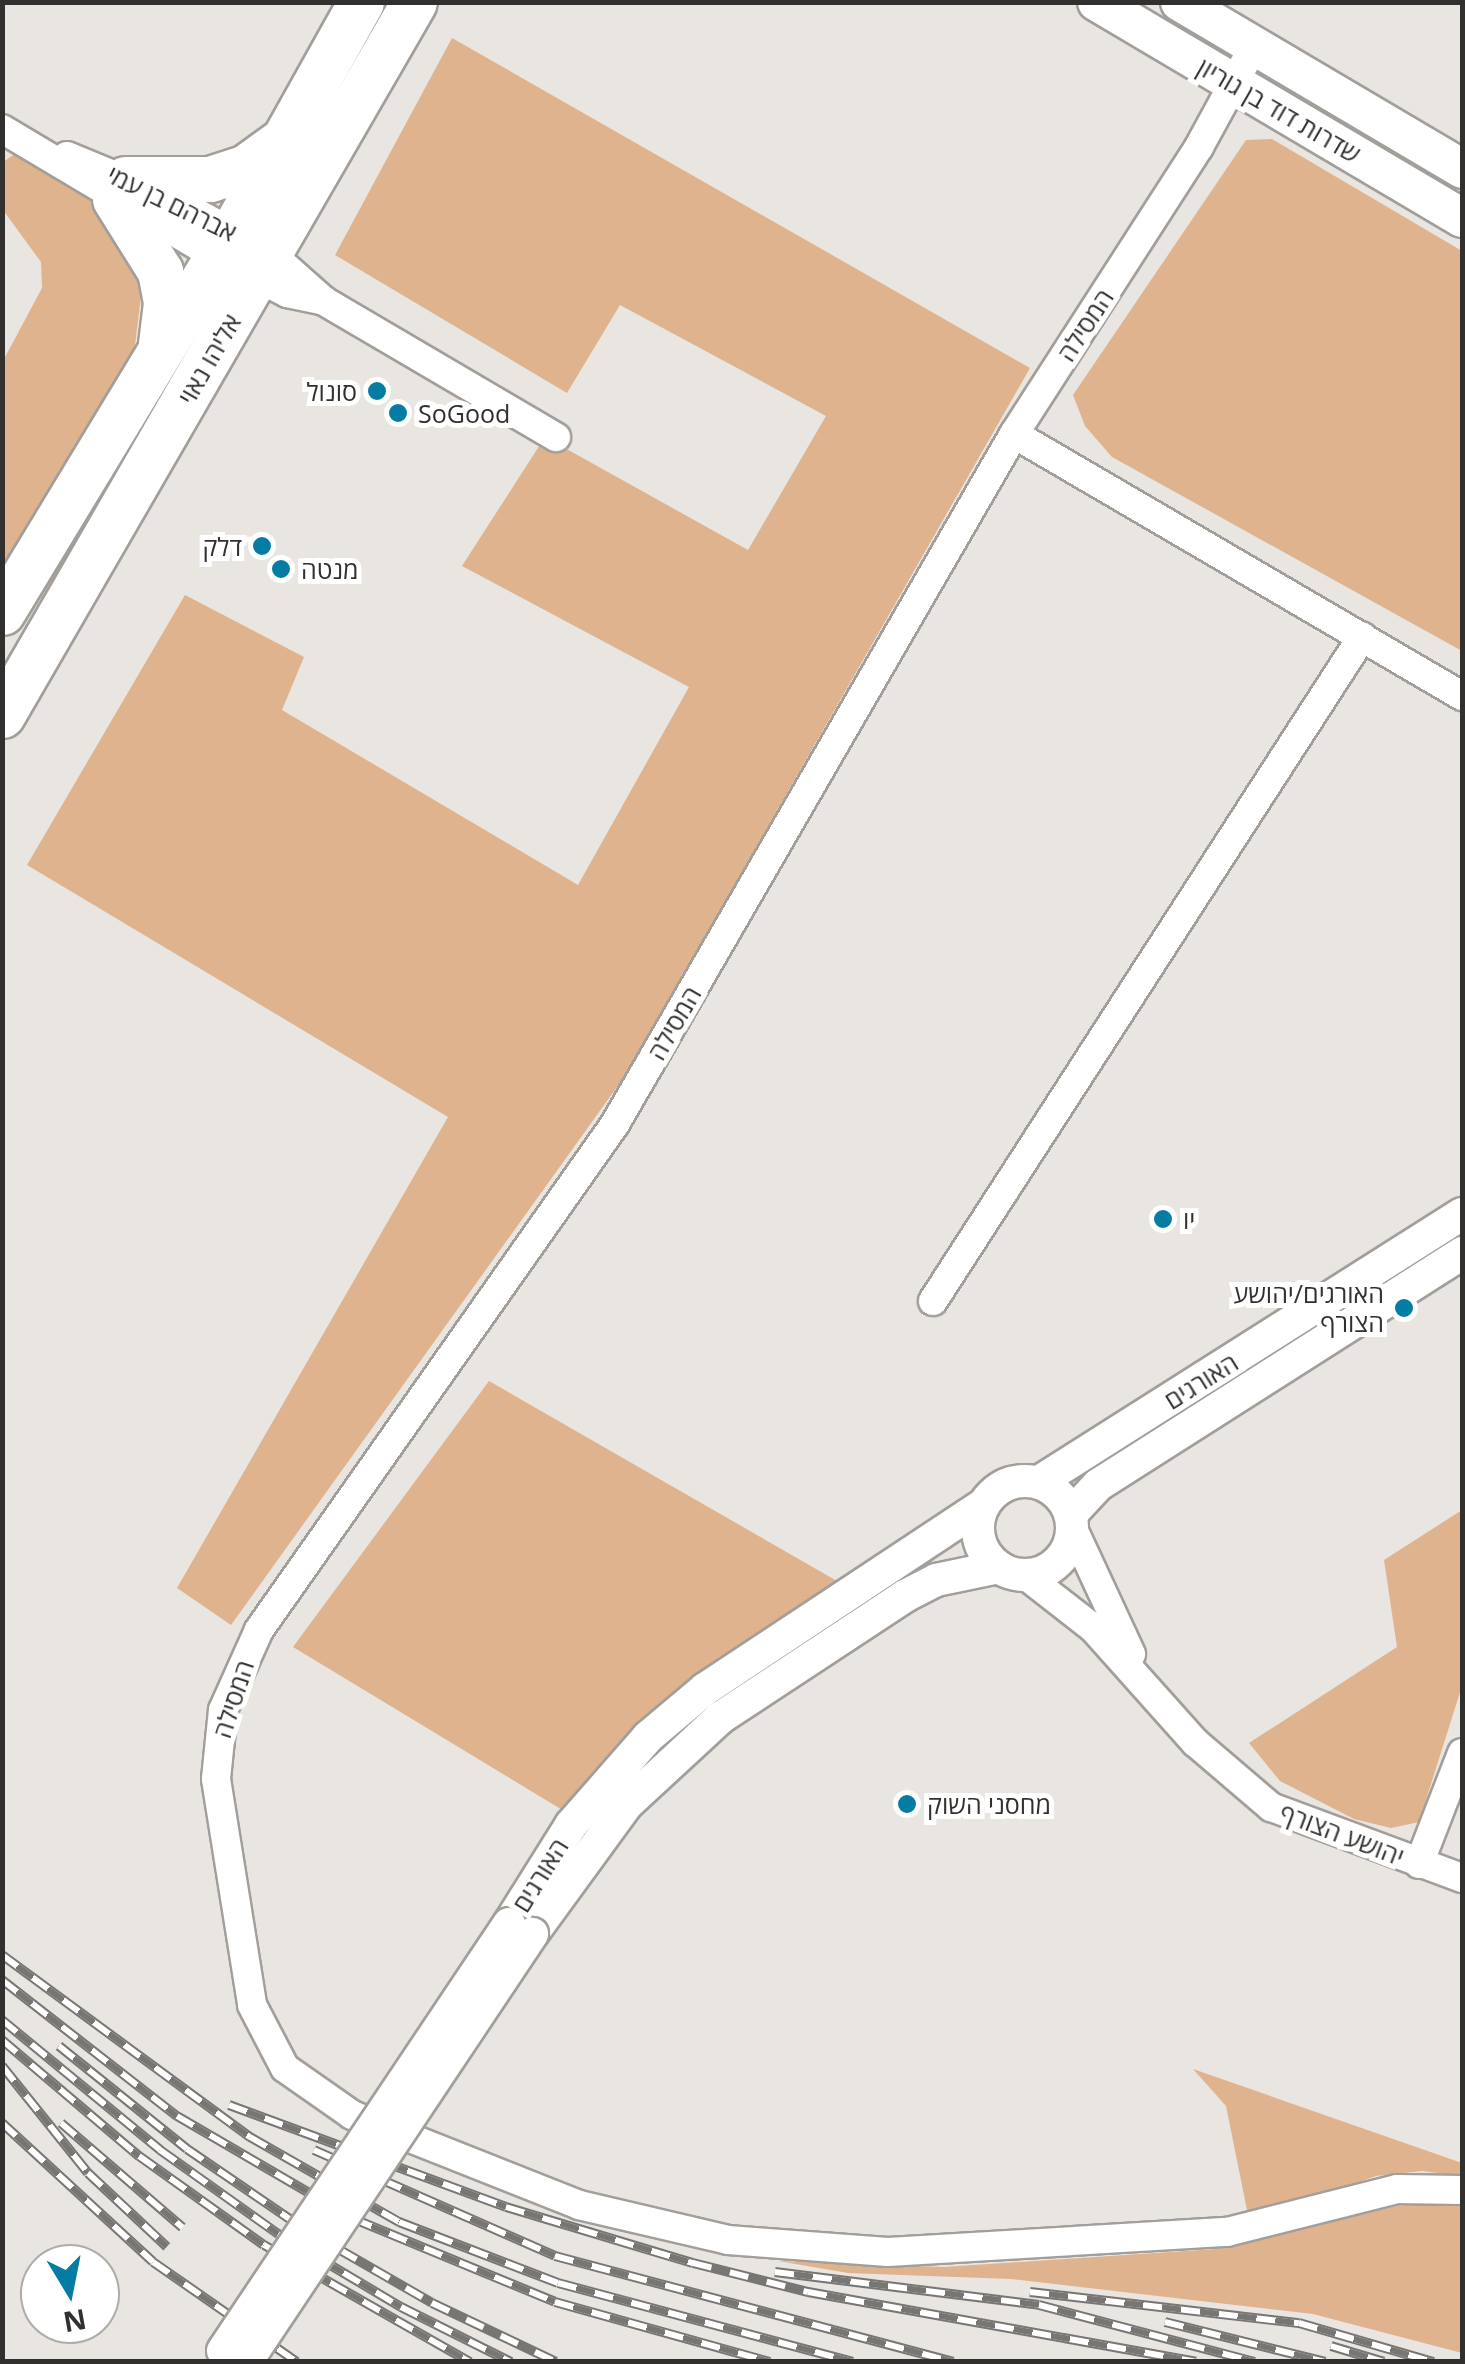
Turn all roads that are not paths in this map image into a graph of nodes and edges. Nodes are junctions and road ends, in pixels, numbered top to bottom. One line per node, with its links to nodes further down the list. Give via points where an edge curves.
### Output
1 (361, 2): 8 (highway, אליהו נאוי)
2 (414, 2): 12 (highway, אליהו נאוי)
3 (1096, 2): 6 (main road, שדרות דוד בן גוריון)
4 (1180, 2): 5 (main road, שדרות דוד בן גוריון)
5 (1254, 46): 6 (street, המסילה); 9 (main road, שדרות דוד בן גוריון)
6 (1230, 82): 11 (main road, שדרות דוד בן גוריון); 14 (street, המסילה, via 1198,148)
7 (3, 129): 10 (street, אברהם בן עמי)
8 (284, 138): 10 (highway, via 260,160 210,179); 12 (highway, אליהו נאוי)
9 (1462, 169)
10 (120, 189): 12 (street, אברהם בן עמי); 13 (highway, via 160,271 166,303)
11 (1462, 218)
12 (244, 255): 13 (highway, אליהו נאוי); 15 (street, אברהם בן עמי); 19 (highway, אליהו נאוי)
13 (160, 351): 16 (highway, אליהו נאוי)
14 (1014, 434): 17 (street); 32 (street, המסילה, via 615,1124 243,1661 224,1710 216,1762 256,2019 295,2078 352,2114 579,2204 728,2240 888,2252 1227,2232 1383,2191)
15 (556, 436)
16 (2, 612)
17 (1362, 637): 18 (street); 22 (street)
18 (1462, 696)
19 (2, 715)
20 (1462, 1214): 23 (street, האורגים)
21 (1462, 1253): 25 (street, האורגים, via 1098,1485)
22 (933, 1302)
23 (1039, 1482): 24 (street, via 1008,1484); 25 (street)
24 (984, 1504): 26 (street, via 978,1532); 31 (street, האורגים, via 705,1689 648,1737 571,1825)
25 (1072, 1521): 26 (street, via 1062,1557); 27 (street, יהושע הצורף)
26 (1012, 1571): 27 (street, יהושע הצורף, via 1093,1628); 31 (street, האורגים, via 950,1576 905,1596 720,1718 626,1805)
27 (1149, 1685): 29 (street, יהושע הצורף, via 1196,1744 1271,1808)
28 (1462, 1752): 29 (street)
29 (1420, 1864): 30 (street, יהושע הצורף)
30 (1462, 1878)
31 (521, 1929): 33 (street, האורגים, bridge)
32 (1462, 2190)
33 (228, 2358)

